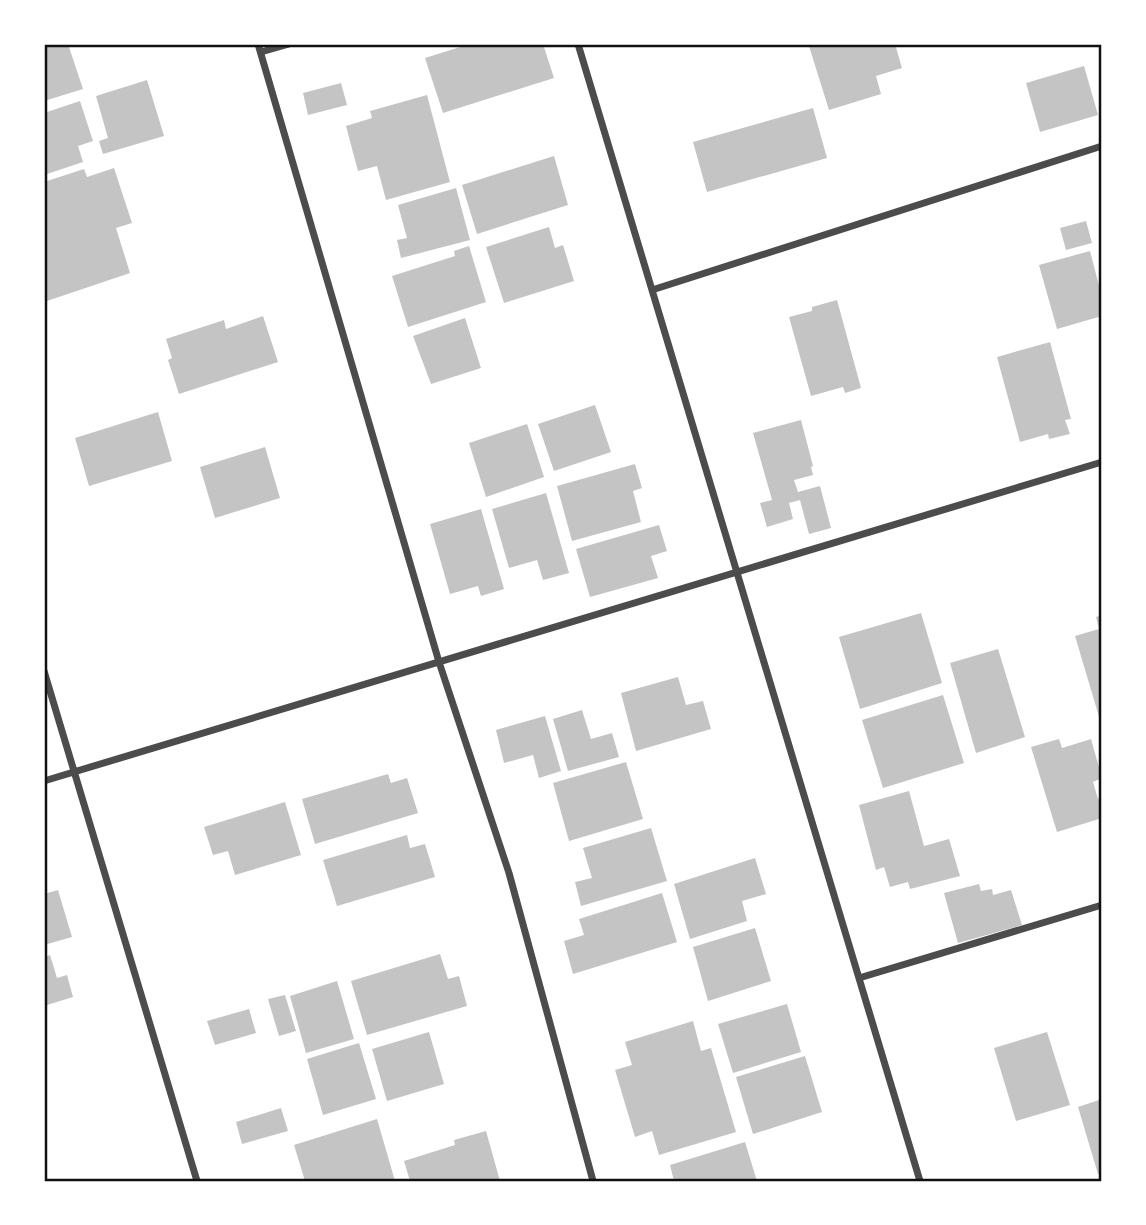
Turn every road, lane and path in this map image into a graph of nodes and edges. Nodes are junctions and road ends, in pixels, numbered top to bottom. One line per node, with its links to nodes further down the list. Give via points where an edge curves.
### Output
1 (258, 44): 4 (street)
2 (289, 44): 4 (street)
3 (578, 44): 6 (street)
4 (261, 52): 9 (street)
5 (1102, 146): 6 (street)
6 (652, 290): 8 (street)
7 (1102, 462): 8 (street)
8 (736, 572): 9 (street); 14 (street)
9 (439, 662): 11 (street); 16 (street, via 509,873)
10 (44, 671): 11 (street)
11 (75, 772): 12 (street); 15 (street)
12 (44, 781)
13 (1102, 905): 14 (street)
14 (859, 978): 17 (street)
15 (198, 1181)
16 (593, 1181)
17 (920, 1181)

